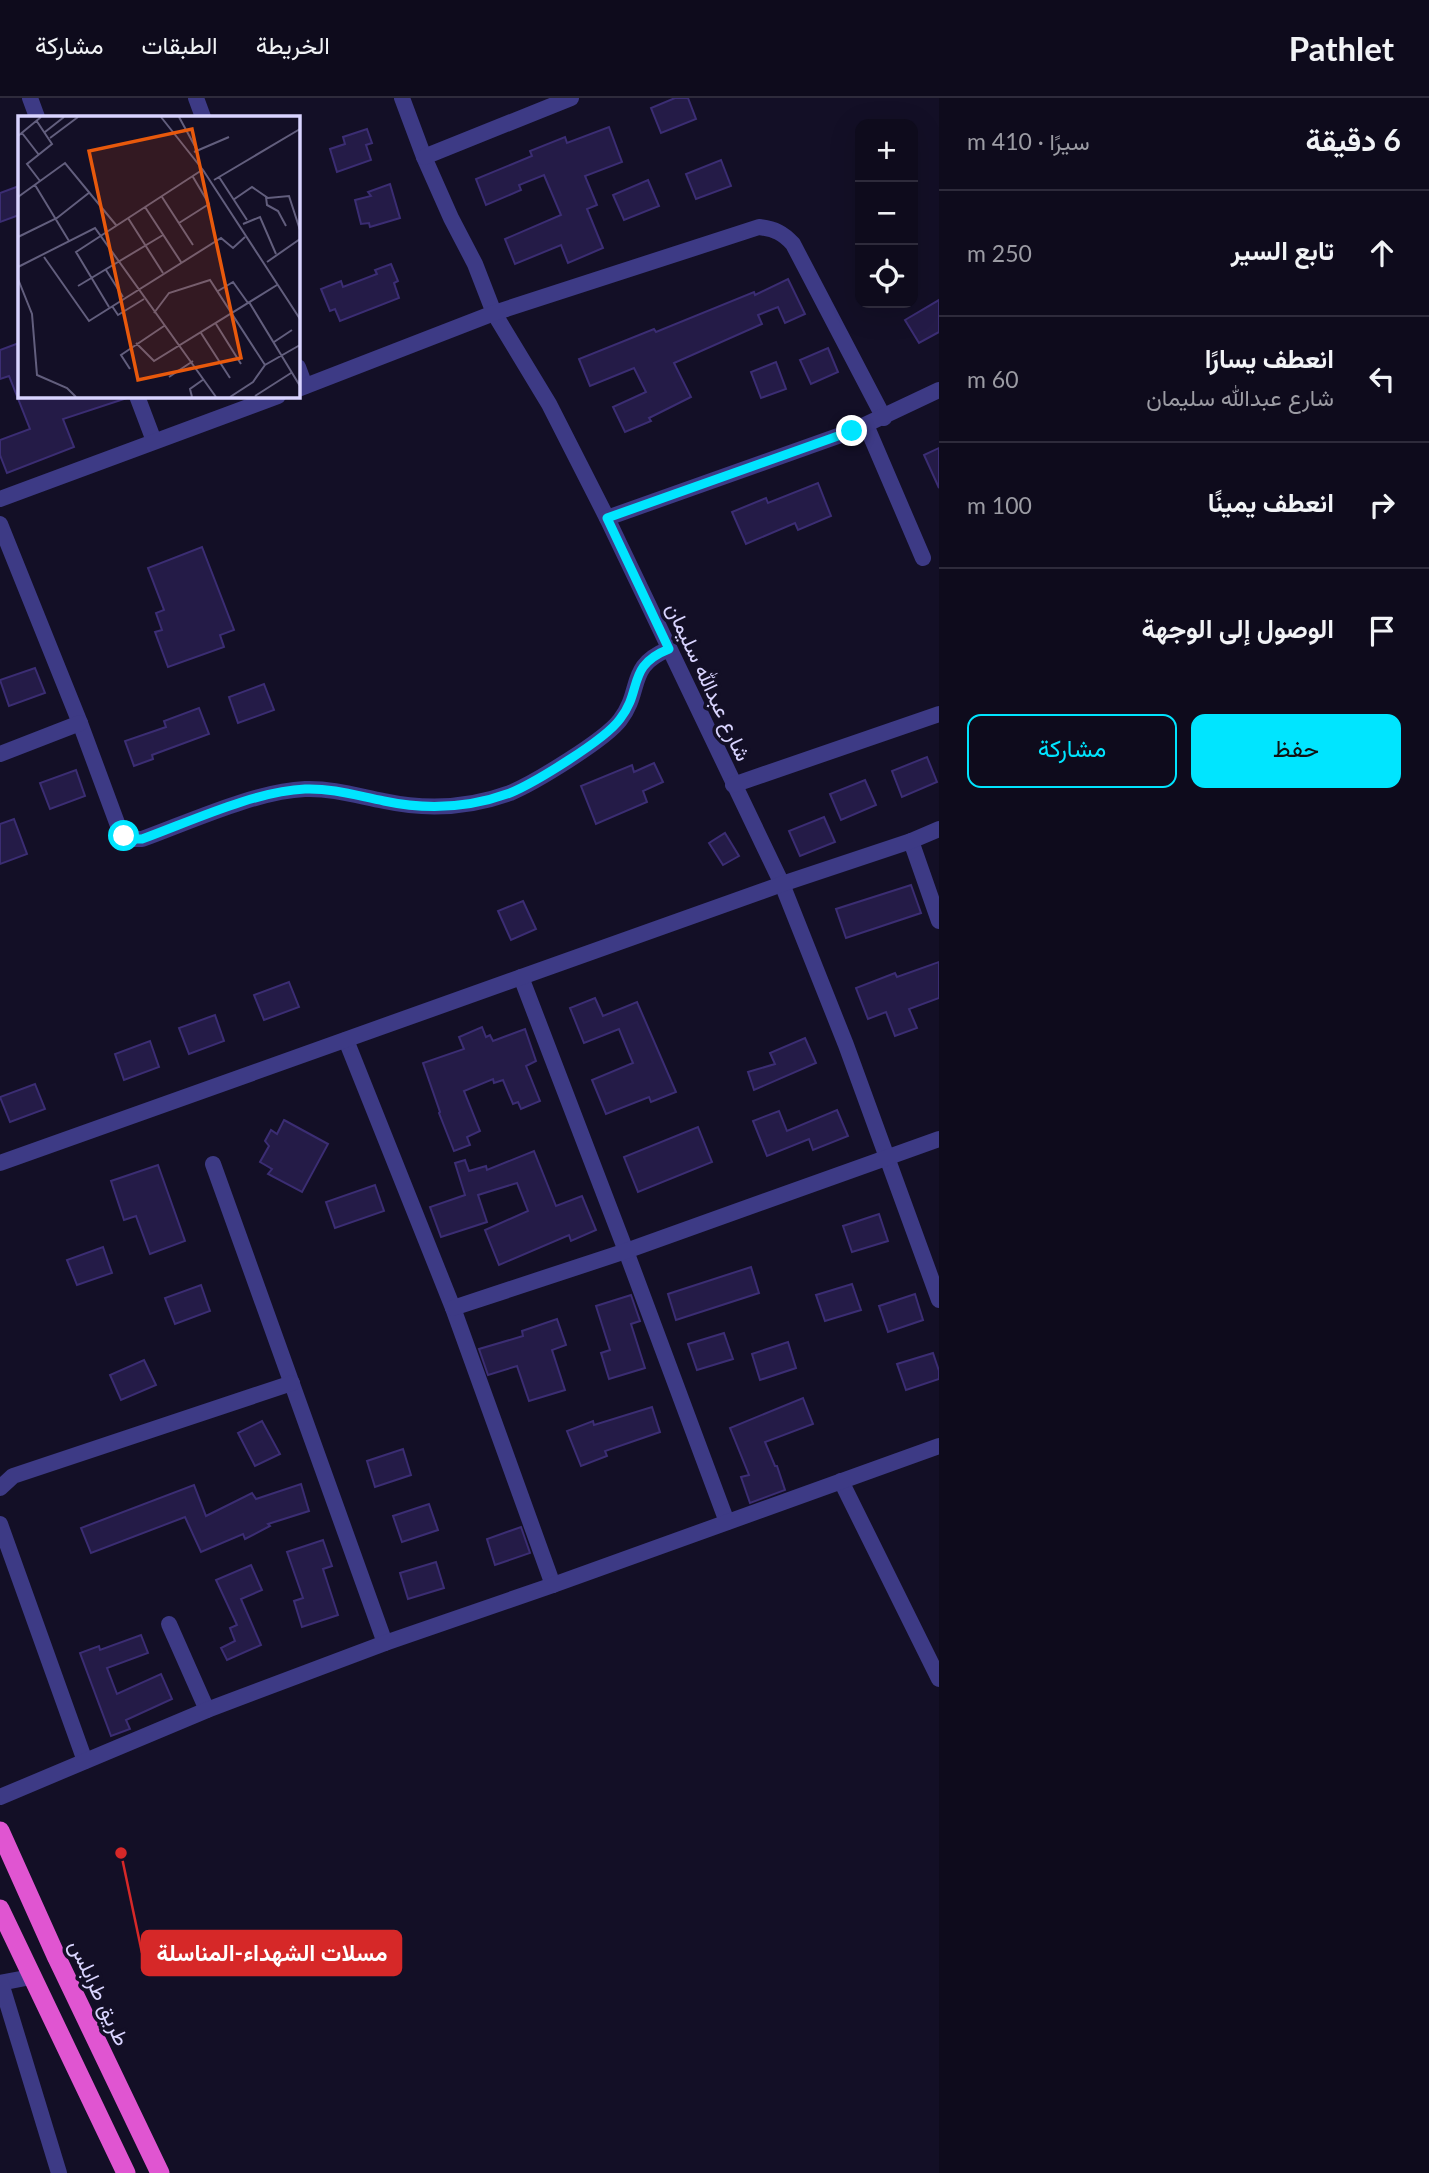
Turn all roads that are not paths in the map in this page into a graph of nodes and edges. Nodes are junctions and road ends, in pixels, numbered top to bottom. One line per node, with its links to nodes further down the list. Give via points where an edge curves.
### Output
1 (30, 98): 5 (street)
2 (195, 98): 6 (street)
3 (402, 98): 7 (street, شارع عبدالله سليمان)
4 (571, 98): 7 (street)
5 (37, 116)
6 (203, 116)
7 (424, 157): 8 (street, شارع عبدالله سليمان)
8 (494, 313): 9 (street); 13 (street, via 741,232 774,229 785,235 800,256); 17 (street, شارع عبدالله سليمان, via 549,404)
9 (301, 387)
10 (939, 390): 13 (street)
11 (137, 397): 15 (street)
12 (275, 397): 15 (street)
13 (884, 418): 14 (street)
14 (866, 425): 17 (street); 19 (street)
15 (154, 441): 16 (street)
16 (0, 499)
17 (607, 518): 20 (street, شارع عبدالله سليمان)
18 (0, 524): 22 (street)
19 (923, 558)
20 (669, 649): 22 (street, via 642,667 626,710 611,730 528,785 471,804 418,806 336,791 294,790 266,795 142,839 129,839 120,831); 24 (street, شارع عبدالله سليمان)
21 (939, 714): 24 (street)
22 (80, 723): 23 (street)
23 (0, 754)
24 (733, 785): 27 (street, شارع عبدالله سليمان)
25 (939, 829): 26 (street)
26 (911, 841): 27 (street); 28 (street)
27 (782, 884): 29 (street); 32 (street, شارع عبدالله سليمان)
28 (939, 921)
29 (521, 977): 30 (street); 35 (street)
30 (346, 1040): 33 (street); 37 (street)
31 (939, 1139): 32 (street)
32 (886, 1158): 35 (street); 36 (street, شارع عبدالله سليمان)
33 (0, 1163)
34 (213, 1164): 38 (street)
35 (626, 1251): 37 (street); 42 (street)
36 (939, 1300)
37 (453, 1308): 44 (street)
38 (292, 1383): 41 (street, via 13,1476); 46 (street)
39 (939, 1446): 40 (street)
40 (841, 1481): 42 (street); 47 (street)
41 (0, 1488)
42 (727, 1522): 44 (street)
43 (0, 1524): 49 (street)
44 (553, 1585): 46 (street)
45 (169, 1623): 48 (street)
46 (385, 1643): 48 (street)
47 (939, 1679)
48 (207, 1710): 49 (street)
49 (85, 1761): 50 (street)
50 (0, 1797)
51 (0, 1830): 57 (highway, طريق طرابلس)
52 (0, 1909): 53 (highway)
53 (31, 1977): 54 (street); 56 (highway)
54 (0, 1983): 55 (street)
55 (59, 2173)
56 (126, 2173)
57 (160, 2173)

